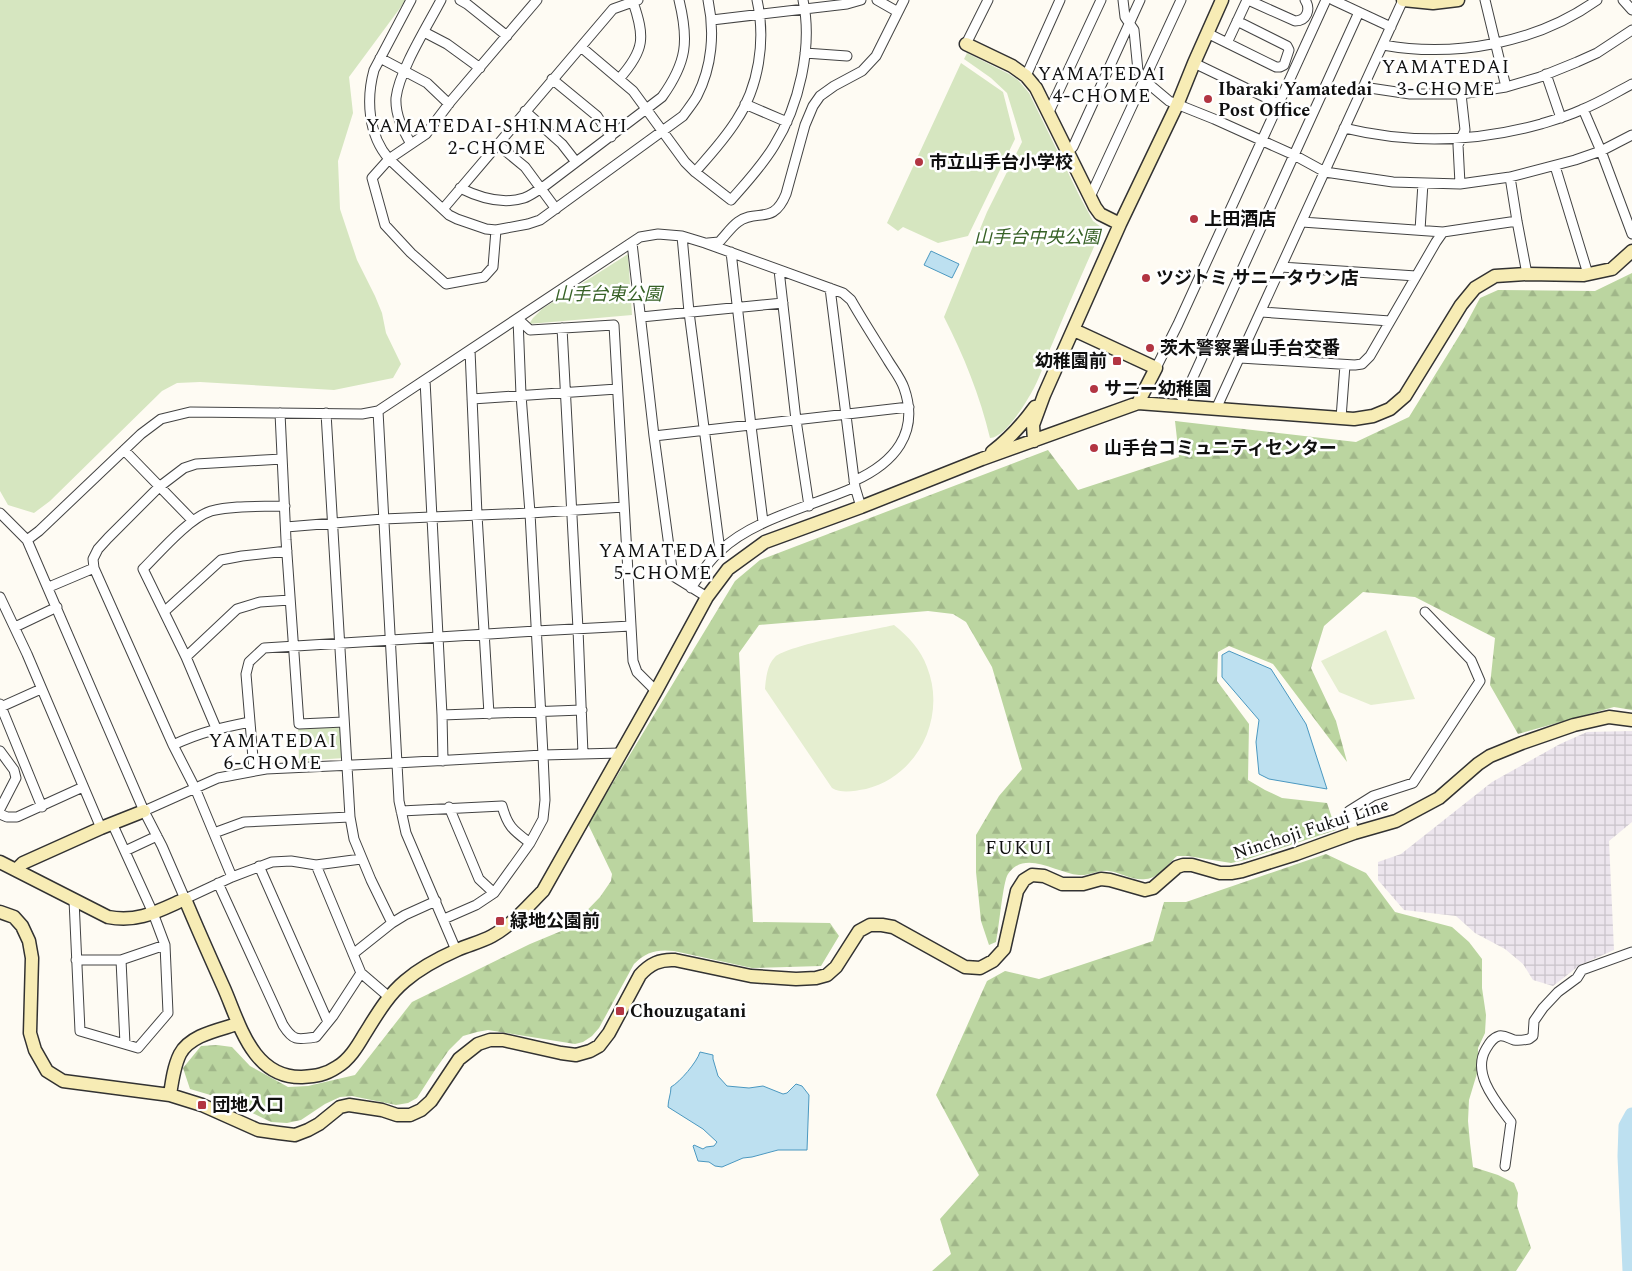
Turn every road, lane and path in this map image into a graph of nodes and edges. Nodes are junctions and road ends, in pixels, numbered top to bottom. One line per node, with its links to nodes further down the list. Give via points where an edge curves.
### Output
1 (411, 0): 49 (street)
2 (441, 0): 39 (street)
3 (460, 0): 41 (street)
4 (679, 0): 67 (street, via 686,38 680,68 662,97)
5 (708, 0): 34 (street)
6 (757, 0): 33 (street)
7 (861, 0): 28 (street)
8 (877, 0): 31 (street)
9 (904, 0): 31 (street)
10 (988, 0): 44 (street)
11 (1060, 0): 54 (street)
12 (1101, 0): 69 (street)
13 (1123, 0): 36 (street, via 1125,17)
14 (1140, 0): 36 (street)
15 (1181, 0): 57 (street)
16 (1222, 0): 40 (street)
17 (1247, 0): 18 (street, via 1300,21 1308,10); 35 (street)
18 (1305, 0)
19 (1326, 0): 64 (street)
20 (1333, 0): 32 (street)
21 (1403, 0): 22 (street); 37 (street)
22 (1453, 0)
23 (1485, 0): 43 (street)
24 (1597, 0): 43 (street, via 1570,18 1547,28)
25 (1623, 0): 30 (street)
26 (636, 1): 46 (street, via 613,9); 56 (street, via 641,44 633,62)
27 (532, 2): 41 (street)
28 (846, 2): 29 (street)
29 (804, 5): 33 (street); 47 (street)
30 (1632, 10)
31 (898, 12): 105 (street, via 876,56 862,71 820,96 813,106 782,205 765,216 738,221 719,242)
32 (1359, 12): 37 (street); 82 (street)
33 (760, 14): 34 (street); 63 (street, via 758,67)
34 (712, 20): 73 (street, via 706,72 697,96 683,116)
35 (1236, 21): 42 (street); 42 (street, via 1287,46 1289,50 1284,65 1276,67)
36 (1130, 24): 57 (street, via 1134,30 1138,71); 81 (street, via 1073,147)
37 (1391, 27): 45 (street)
38 (1632, 30): 53 (street, via 1597,53)
39 (424, 32): 51 (street); 52 (street)
40 (1207, 33): 42 (street); 50 (street)
41 (507, 36): 51 (street)
42 (1227, 43)
43 (1495, 43): 45 (street, via 1444,50); 60 (street)
44 (966, 44): 54 (street)
45 (1383, 45): 59 (street)
46 (581, 47): 55 (street); 56 (street)
47 (805, 53): 48 (street); 71 (street)
48 (847, 56)
49 (380, 58): 52 (street); 83 (street, via 371,82 370,110 376,136)
50 (1194, 63): 64 (street); 65 (street)
51 (480, 68): 62 (street)
52 (404, 71): 62 (street, via 427,83); 78 (street, via 396,97 397,111)
53 (1546, 74): 60 (street); 70 (street)
54 (1026, 76): 69 (street, via 1036,88)
55 (552, 78): 68 (street); 75 (street, via 597,116)
56 (619, 79): 67 (street)
57 (1144, 80): 65 (street); 93 (street)
58 (1632, 84): 66 (street)
59 (1363, 87): 61 (street, via 1410,94); 72 (street)
60 (1506, 87): 61 (street)
61 (1461, 94): 76 (street, via 1465,130)
62 (449, 104): 78 (street, via 426,134)
63 (745, 104): 71 (street); 86 (street, via 721,142)
64 (1279, 104): 77 (street)
65 (1177, 105): 77 (street); 98 (street)
66 (1583, 109): 70 (street); 80 (street)
67 (647, 110): 73 (street); 75 (street)
68 (525, 111): 79 (street); 84 (street, via 562,144)
69 (1048, 114): 81 (street)
70 (1560, 118): 76 (street, via 1518,130)
71 (787, 122): 86 (street, via 754,174 731,200)
72 (1344, 128): 76 (street, via 1395,137); 87 (street)
73 (663, 131): 86 (street); 95 (street)
74 (1632, 135): 80 (street)
75 (611, 137): 84 (street)
76 (1461, 139): 90 (street, via 1458,146)
77 (1262, 141): 82 (street); 126 (street)
78 (411, 144): 83 (street)
79 (498, 144): 91 (street); 92 (street, via 525,167)
80 (1601, 151): 85 (street); 102 (street)
81 (1067, 152): 93 (street)
82 (1294, 156): 87 (street); 134 (street)
83 (389, 159): 94 (street); 99 (street, via 372,178 385,224 446,284 484,277 493,267)
84 (576, 162): 92 (street)
85 (1555, 166): 88 (street); 111 (street)
86 (695, 172)
87 (1325, 172): 89 (street); 96 (street)
88 (1510, 177): 90 (street); 97 (street)
89 (1423, 184): 90 (street); 100 (street)
90 (1460, 184)
91 (460, 188): 92 (street, via 476,196 500,201 525,198); 94 (street)
92 (542, 188): 95 (street)
93 (1090, 197): 98 (street, via 1100,214)
94 (443, 209): 99 (street, via 457,219)
95 (556, 209): 99 (street, via 540,220)
96 (1302, 222): 100 (street); 108 (street)
97 (1517, 222): 101 (street); 110 (street)
98 (1120, 224): 122 (street)
99 (496, 230)
100 (1420, 230): 101 (street)
101 (1443, 232): 112 (street)
102 (1632, 234)
103 (682, 236): 104 (street, via 658,234 640,237); 105 (street); 116 (street)
104 (632, 243): 118 (street); 119 (street)
105 (705, 243): 107 (street)
106 (1632, 251): 111 (street, via 1612,269)
107 (731, 252): 109 (street); 115 (street)
108 (1281, 267): 112 (street); 117 (street)
109 (779, 270): 113 (street); 114 (street)
110 (1527, 274): 111 (street); 141 (street, via 1495,276 1475,288 1461,305 1405,396 1390,409 1373,416)
111 (1588, 274)
112 (1416, 276): 120 (street)
113 (830, 288): 135 (street, via 844,293 851,300 904,387); 140 (street)
114 (782, 303): 115 (street); 142 (street)
115 (738, 307): 116 (street); 143 (street)
116 (689, 312): 118 (street); 144 (street)
117 (1261, 312): 120 (street); 124 (street)
118 (641, 317): 145 (street)
119 (518, 319): 121 (street, via 530,330); 123 (street); 130 (street)
120 (1390, 321): 125 (street, via 1362,364)
121 (562, 328): 128 (street, via 614,325); 129 (street)
122 (1074, 330): 126 (street); 131 (street)
123 (470, 350): 127 (street); 132 (street)
124 (1240, 358): 125 (street); 136 (street)
125 (1345, 365): 141 (street)
126 (1156, 368): 133 (street)
127 (425, 380): 137 (street); 160 (street)
128 (617, 389): 129 (street); 154 (street)
129 (565, 392): 130 (street); 156 (street)
130 (521, 395): 132 (street); 158 (street)
131 (1044, 395): 146 (street, via 1033,425); 149 (street, via 1008,440)
132 (472, 399): 159 (street)
133 (1138, 403): 134 (street); 146 (street)
134 (1180, 406): 136 (street)
135 (909, 407): 140 (street); 150 (street, via 908,428 895,453)
136 (1216, 409): 141 (street)
137 (378, 411): 139 (street); 161 (street)
138 (280, 413): 139 (street); 147 (street, via 176,414 161,419); 148 (street)
139 (326, 413): 164 (street)
140 (845, 414): 142 (street); 150 (street)
141 (1341, 418)
142 (796, 420): 143 (street); 153 (street)
143 (751, 426): 144 (street); 163 (street)
144 (705, 431): 145 (street); 168 (street)
145 (654, 436): 171 (street, via 673,576)
146 (1034, 441): 149 (street)
147 (124, 450): 151 (street); 166 (street)
148 (282, 459): 151 (street, via 196,464 184,468); 152 (street)
149 (982, 459): 155 (street)
150 (855, 484): 153 (street); 155 (street)
151 (159, 487): 162 (street); 169 (street, via 98,549 93,559)
152 (285, 506): 162 (street, via 225,508); 165 (street)
153 (809, 506): 163 (street)
154 (624, 507): 156 (street); 178 (street)
155 (860, 508): 172 (street, via 765,542 728,569)
156 (571, 510): 158 (street); 180 (street)
157 (0, 513): 166 (street)
158 (530, 513): 159 (street); 181 (street)
159 (476, 515): 160 (street); 182 (street)
160 (431, 518): 161 (street); 183 (street)
161 (384, 519): 164 (street); 184 (street)
162 (193, 520): 176 (street, via 143,569)
163 (764, 522): 168 (street)
164 (332, 523): 165 (street); 185 (street)
165 (286, 527): 167 (street)
166 (27, 540): 170 (street)
167 (287, 551): 174 (street); 176 (street, via 221,560)
168 (720, 551): 171 (street)
169 (94, 568): 170 (street); 199 (street)
170 (49, 587): 175 (street)
171 (691, 588): 172 (street)
172 (707, 596): 189 (street)
173 (0, 597): 179 (street)
174 (290, 600): 186 (street); 187 (street, via 260,602 237,609)
175 (57, 607): 179 (street); 213 (street)
176 (165, 611): 187 (street)
177 (1425, 612): 219 (street, via 1471,660 1480,681 1413,783 1373,796 1350,812)
178 (631, 626): 180 (street); 189 (street, via 633,661 637,672)
179 (15, 627): 188 (street)
180 (578, 629): 181 (street); 191 (street)
181 (536, 631): 182 (street); 192 (street)
182 (483, 634): 183 (street); 193 (street)
183 (438, 637): 184 (street); 194 (street)
184 (389, 641): 185 (street); 205 (street)
185 (340, 643): 186 (street); 197 (street)
186 (293, 646): 196 (street, via 264,648 249,662 246,674); 197 (street, via 299,724)
187 (186, 657): 198 (street)
188 (41, 689): 190 (street); 208 (street)
189 (656, 691): 201 (street)
190 (1, 705): 210 (street)
191 (582, 710): 192 (street); 202 (street)
192 (540, 712): 193 (street); 203 (street)
193 (489, 714): 194 (street)
194 (442, 716): 204 (street)
195 (1632, 720): 219 (street, Ninchoji Fukui Line, via 1609,718 1574,725 1490,756 1432,802 1396,821)
196 (250, 722): 198 (street); 207 (street)
197 (344, 722): 206 (street)
198 (216, 728): 199 (street)
199 (173, 745): 209 (street)
200 (0, 751): 212 (street, via 16,778)
201 (620, 753): 202 (street); 239 (street, via 543,890 502,930)
202 (583, 754): 203 (street)
203 (543, 755): 204 (street); 221 (street, via 543,819)
204 (443, 761): 205 (street)
205 (396, 763): 206 (street); 214 (street)
206 (346, 765): 207 (street); 216 (street)
207 (254, 770): 209 (street, via 218,778)
208 (83, 787): 210 (street); 217 (street)
209 (195, 788): 213 (street); 218 (street)
210 (42, 807): 215 (street, via 17,817)
211 (449, 808): 214 (street); 221 (street, via 502,806 512,830); 230 (street, via 479,879)
212 (0, 809)
213 (144, 811): 217 (street); 220 (street)
214 (401, 811): 233 (street, via 406,833)
215 (0, 814)
216 (350, 817): 218 (street, via 244,822); 223 (street)
217 (107, 826): 222 (street); 227 (street, via 23,863)
218 (214, 833): 228 (street)
219 (1354, 833): 249 (street, Ninchoji Fukui Line, via 1231,873 1183,865 1153,888 1145,890 1101,879 1083,884 1062,884 1032,874 1017,891 1004,949 993,961 980,968 965,967 893,927 882,925 870,925 859,931 836,967 827,975 816,978 751,976 675,960 657,962 640,975 599,1046 576,1055 503,1040 478,1044 459,1059 431,1101 410,1115 349,1105 340,1107 308,1130 295,1134 279,1133 258,1130 202,1105)
220 (157, 836): 222 (street); 231 (street)
221 (530, 843): 230 (street)
222 (125, 851): 235 (street)
223 (362, 859): 225 (street); 237 (street)
224 (0, 862): 227 (street)
225 (316, 865): 226 (street, via 291,860); 241 (street)
226 (259, 866): 228 (street); 246 (street)
227 (16, 870): 232 (street)
228 (232, 877): 229 (street)
229 (218, 884): 231 (street); 246 (street, via 282,1025 290,1036 302,1040 316,1037)
230 (494, 893): 236 (street)
231 (185, 899): 235 (street); 247 (street)
232 (74, 900): 235 (street, via 108,917 122,920); 242 (street)
233 (436, 901): 236 (street); 237 (street)
234 (0, 912): 249 (street, Ninchoji Fukui Line, via 14,917 29,941 32,958 30,1033 46,1070 63,1081)
235 (153, 913): 238 (street)
236 (444, 919): 239 (street)
237 (392, 923): 241 (street)
238 (165, 945): 243 (street); 248 (street, via 167,1016 140,1047)
239 (456, 950): 245 (street, via 423,967)
240 (1632, 952): 250 (street, via 1582,970 1543,1008 1534,1021 1533,1036 1529,1039 1497,1036 1490,1042 1484,1053 1483,1075 1492,1096 1511,1122)
241 (354, 954): 244 (street)
242 (76, 960): 243 (street); 248 (street, via 80,1031)
243 (121, 960): 248 (street)
244 (361, 973): 245 (street); 246 (street)
245 (389, 997): 247 (street, via 354,1051 338,1067 320,1076 293,1077 274,1070 260,1059)
246 (328, 1022)
247 (238, 1024): 249 (street, via 188,1043 176,1066)
248 (125, 1044)
249 (170, 1095)
250 (1505, 1166)

